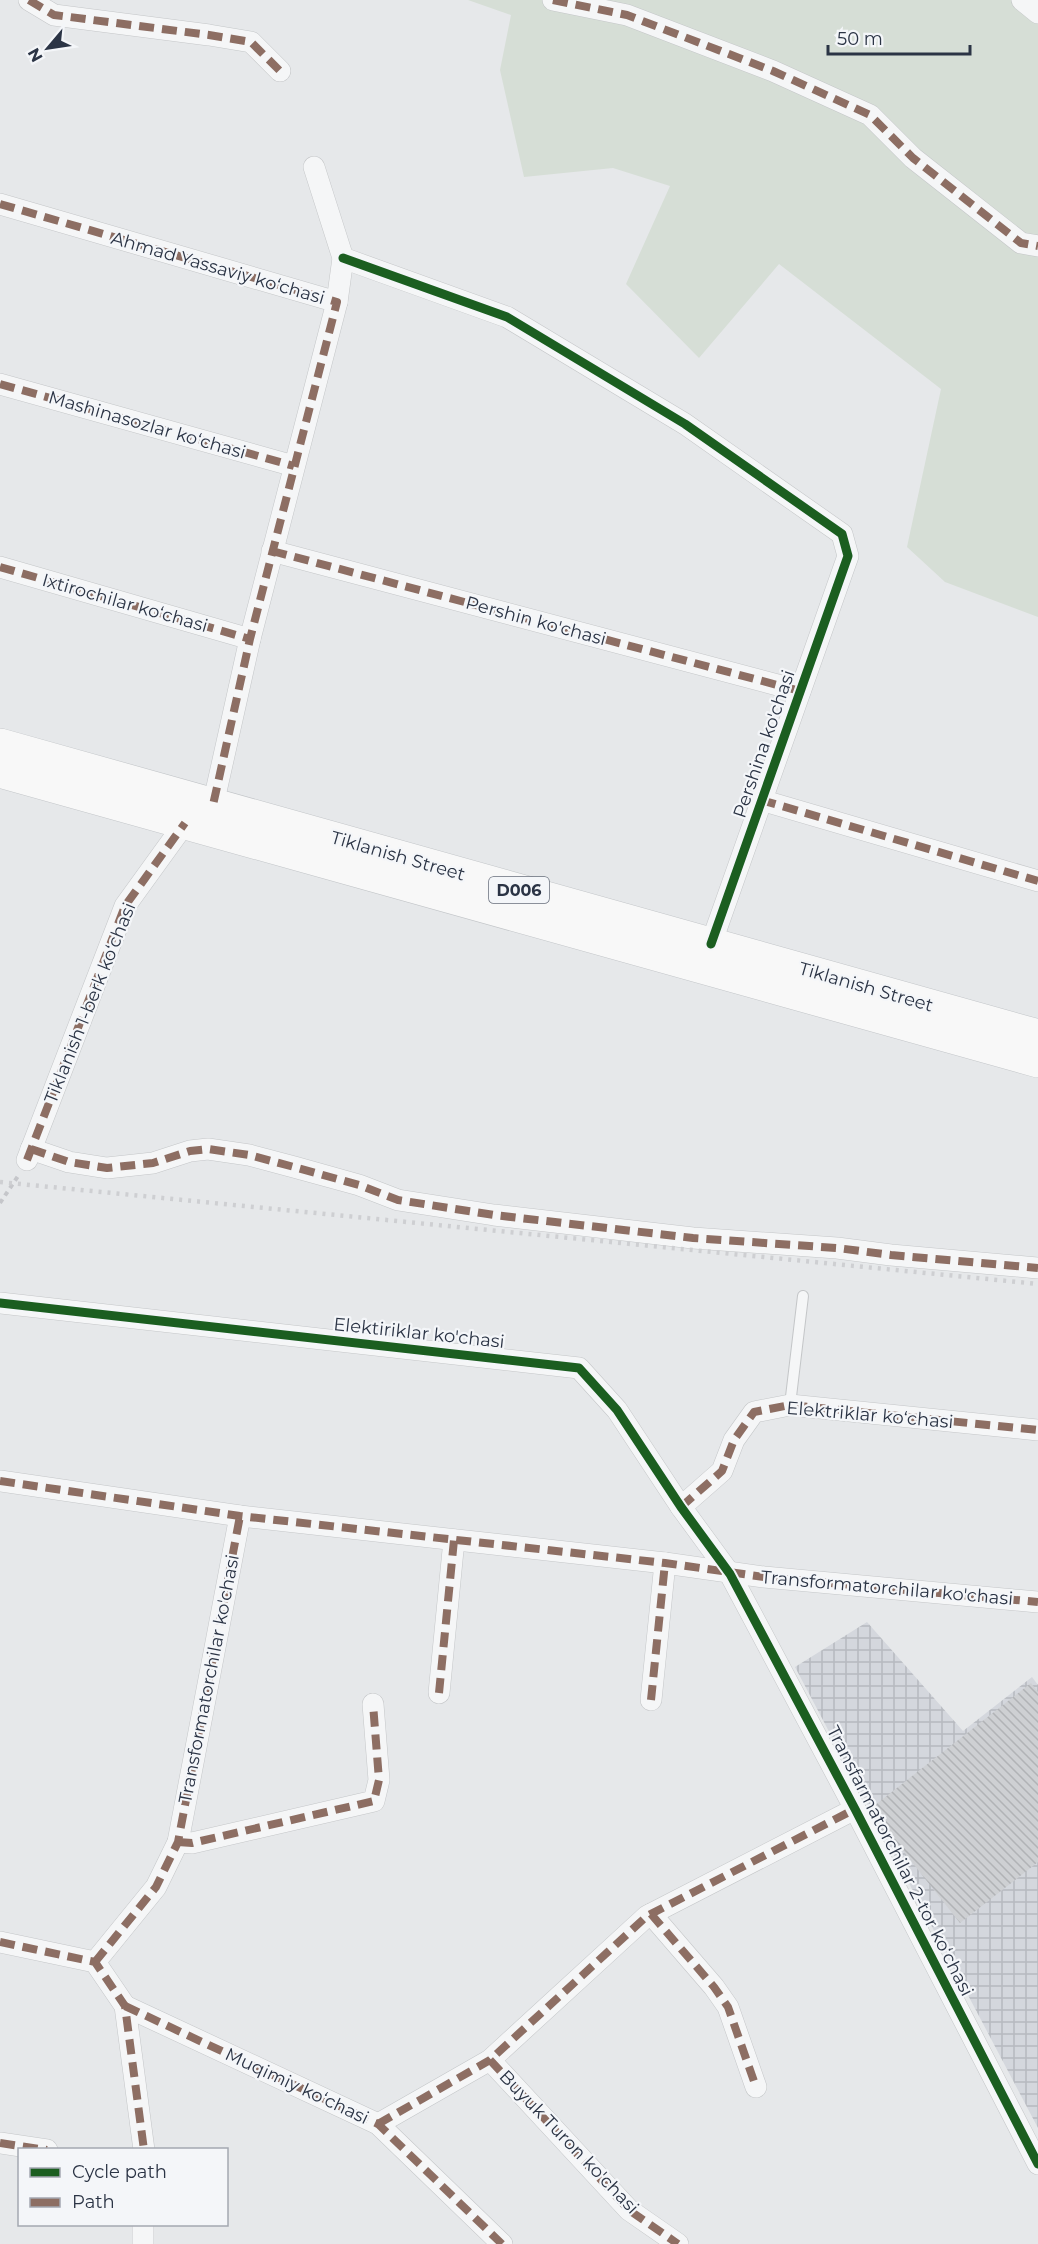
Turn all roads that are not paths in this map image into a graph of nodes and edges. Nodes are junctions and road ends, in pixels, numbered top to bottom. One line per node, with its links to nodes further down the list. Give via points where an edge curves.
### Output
1 (553, 0): 8 (street, via 627,15 773,71 870,115 913,158 1021,243)
2 (1022, 0): 4 (street)
3 (40, 3): 5 (street, via 54,15 251,42)
4 (1038, 13)
5 (280, 71)
6 (314, 167): 9 (street, Ahmad Yassaviy ko‘chasi)
7 (0, 204): 10 (street, Ahmad Yassaviy ko‘chasi)
8 (1038, 246)
9 (343, 258): 10 (street, Ahmad Yassaviy ko‘chasi); 16 (street, Pershina ko'chasi, via 507,317 685,424 842,534 848,556)
10 (337, 302): 12 (street)
11 (0, 384): 12 (street, Mashinasozlar ko‘chasi)
12 (294, 466): 13 (street)
13 (272, 551): 15 (street); 16 (street, Pershin ko'chasi)
14 (0, 567): 15 (street, Ixtirochilar ko‘chasi)
15 (250, 639): 20 (street)
16 (800, 691): 19 (street, Pershina ko'chasi)
17 (0, 745): 20 (main road, Tiklanish Street / D006)
18 (0, 771): 21 (main road, Tiklanish Street / D006)
19 (761, 800): 22 (street); 23 (street, Pershina ko'chasi)
20 (213, 805): 21 (main road); 23 (main road, Tiklanish Street / D006)
21 (185, 824): 25 (main road, Tiklanish Street / D006); 26 (street, Tiklanish 1-berk ko‘chasi, via 125,906 29,1155 107,1168 208,1149 294,1167 398,1200 494,1215 704,1239)
22 (1038, 881)
23 (711, 944): 24 (main road, Tiklanish Street / D006)
24 (1038, 1036)
25 (1038, 1061)
26 (1038, 1268)
27 (803, 1296): 29 (lane)
28 (0, 1303): 32 (street, Elektiriklar ko'chasi, via 579,1368 617,1410)
29 (790, 1405): 30 (street, Elektriklar ko‘chasi); 32 (street, Elektriklar ko‘chasi, via 754,1412 734,1440 722,1471)
30 (1038, 1430)
31 (0, 1480): 33 (street, Transformatorchilar ko'chasi)
32 (681, 1507): 36 (street, Elektiriklar ko'chasi)
33 (240, 1516): 34 (street, Transformatorchilar ko'chasi); 42 (street, Transformatorchilar ko'chasi)
34 (454, 1540): 35 (street, Transformatorchilar ko'chasi); 38 (street)
35 (664, 1563): 36 (street, Transformatorchilar ko'chasi); 39 (street)
36 (730, 1574): 37 (street, Transformatorchilar ko'chasi); 41 (street, Transfarmatorchilar 2-tor koʻchasi)
37 (1038, 1602)
38 (439, 1693)
39 (651, 1700)
40 (373, 1704): 42 (street, via 379,1780 374,1801 192,1844)
41 (855, 1809): 43 (street, Buyuk Turon ko'chasi); 53 (street, Transfarmatorchilar 2-tor koʻchasi)
42 (178, 1842): 45 (street, via 156,1887)
43 (651, 1914): 47 (street, Buyuk Turon ko'chasi); 48 (street, via 728,2007)
44 (0, 1942): 45 (street)
45 (95, 1962): 46 (street)
46 (125, 2006): 49 (street, Muqimiy ko‘chasi); 52 (street)
47 (490, 2060): 49 (street, Buyuk Turon ko'chasi); 57 (street, Buyuk Turon ko'chasi, via 629,2210)
48 (756, 2087)
49 (378, 2124): 56 (street, Muqimiy ko‘chasi)
50 (0, 2143): 51 (street)
51 (34, 2148)
52 (144, 2148)
53 (1038, 2164)
54 (143, 2226): 55 (street)
55 (143, 2244)
56 (502, 2244)
57 (678, 2244)

